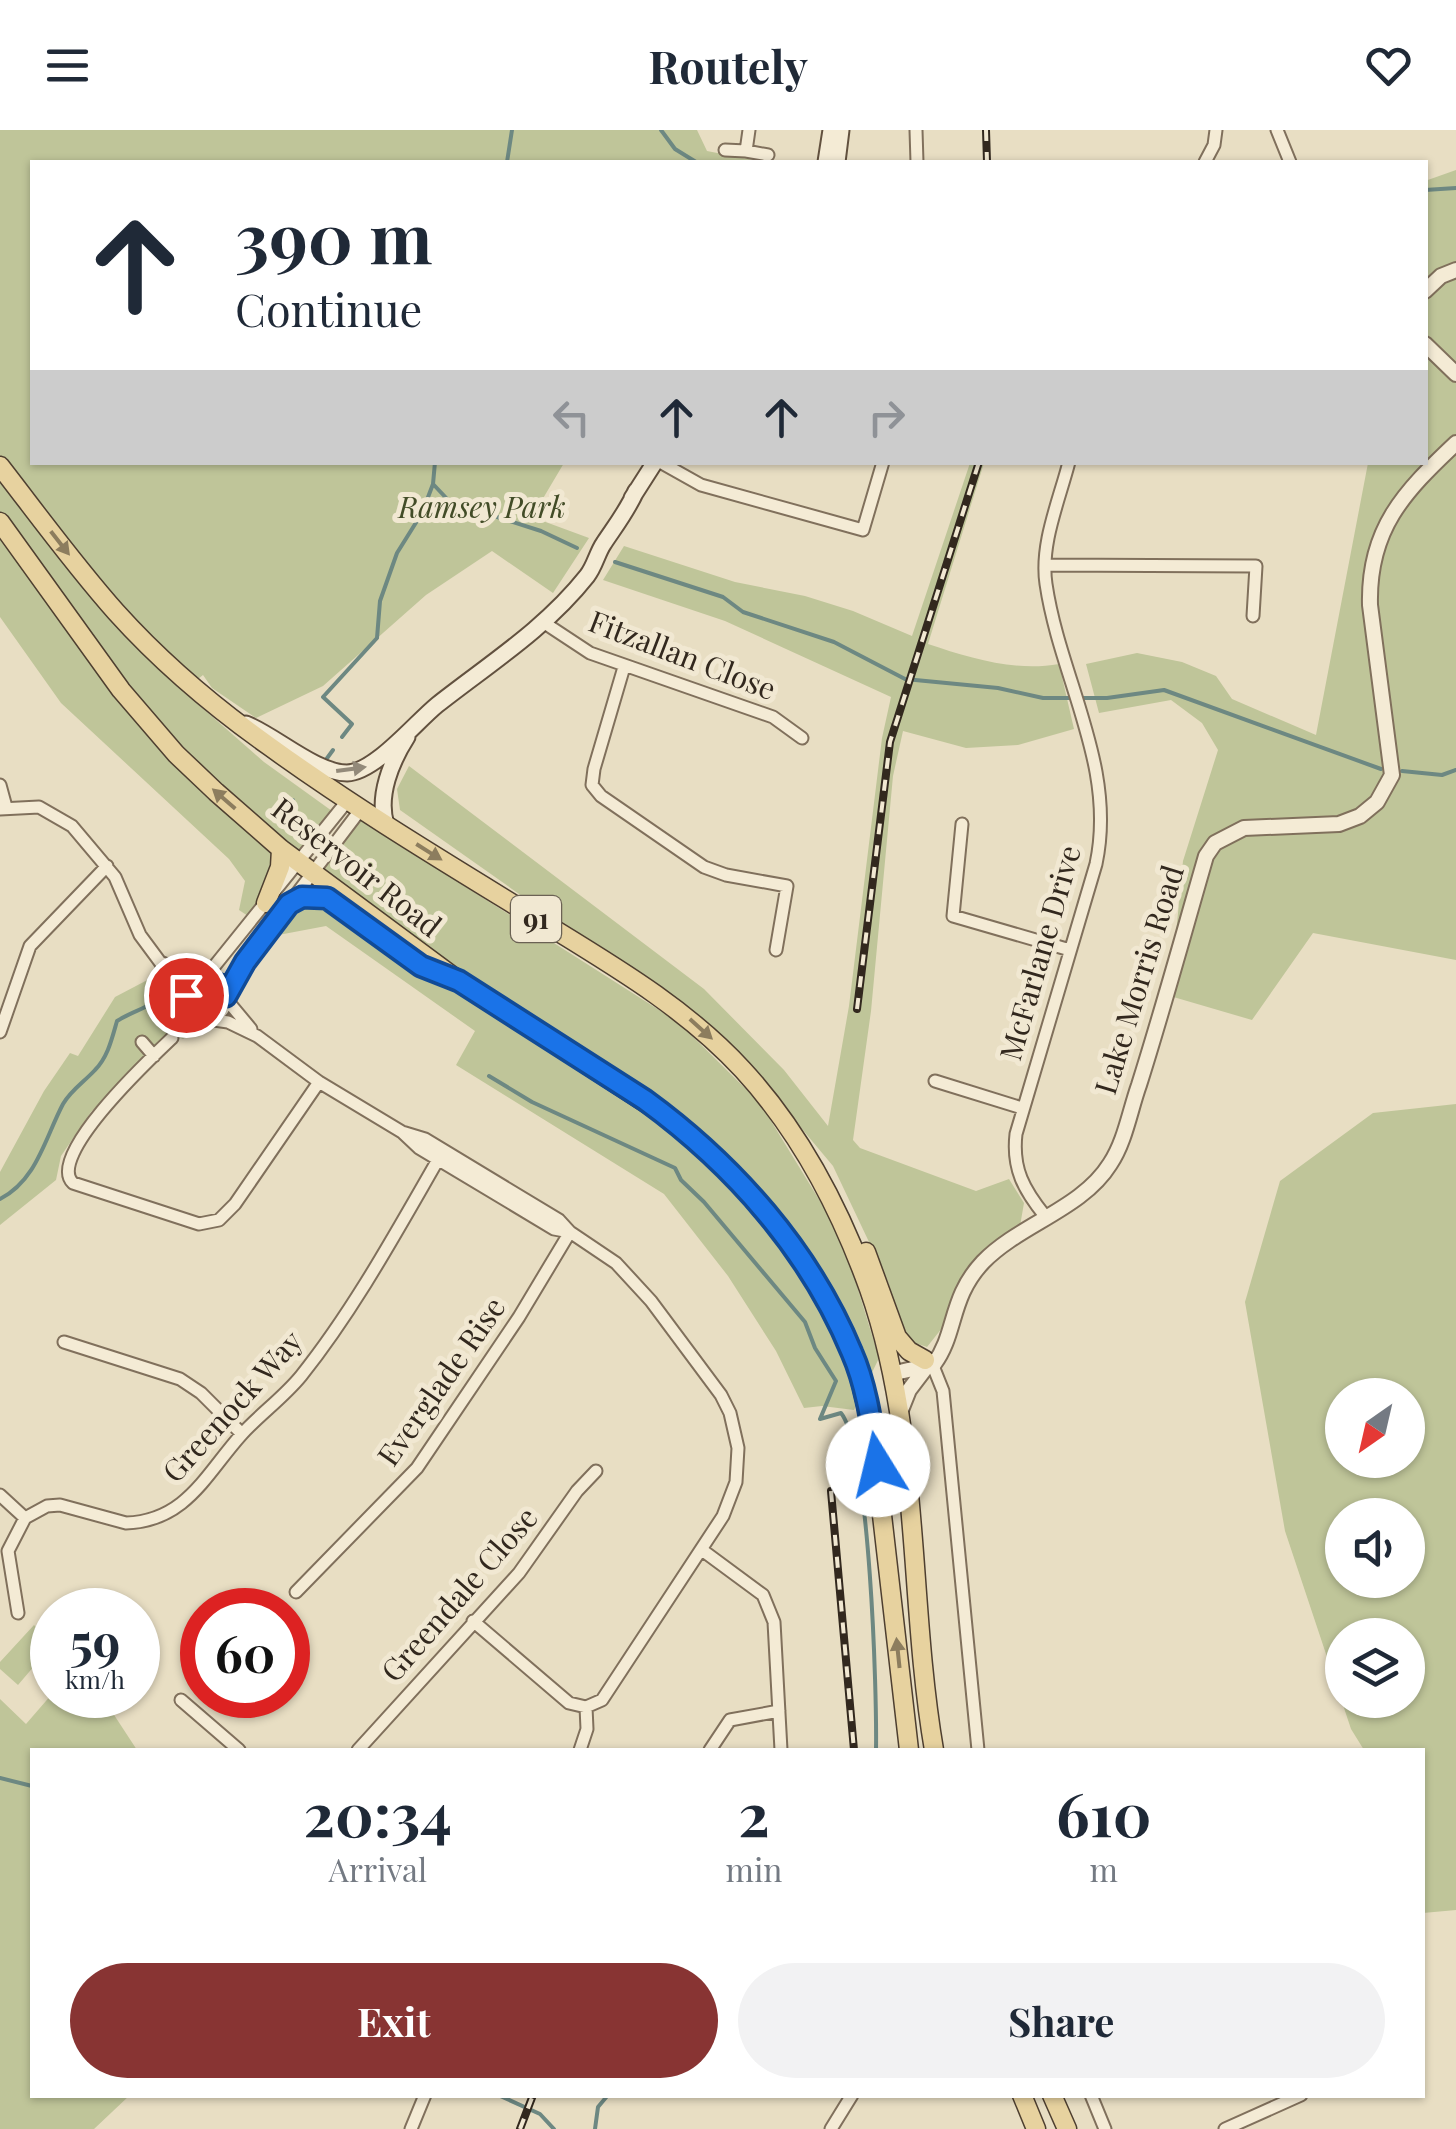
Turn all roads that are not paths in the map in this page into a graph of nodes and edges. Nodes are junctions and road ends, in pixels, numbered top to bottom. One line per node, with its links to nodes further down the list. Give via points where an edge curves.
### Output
1 (749, 130): 8 (street)
2 (831, 130): 10 (main road)
3 (841, 130): 11 (main road)
4 (916, 130): 12 (street)
5 (1216, 130): 13 (street)
6 (1277, 130): 14 (street)
7 (725, 150): 8 (street)
8 (746, 151): 9 (street)
9 (768, 155)
10 (826, 160)
11 (837, 160)
12 (918, 160)
13 (1206, 160)
14 (1289, 160)
15 (1456, 270): 16 (street)
16 (1428, 288)
17 (1428, 347): 18 (street)
18 (1456, 374)
19 (1456, 443): 61 (street, Lake Morris Road, via 1395,508 1378,538 1370,579 1392,775 1360,816 1320,826 1244,828 1215,843 1111,1164)
20 (655, 465): 28 (main road)
21 (663, 465): 22 (street, via 701,485 863,530)
22 (882, 465)
23 (1068, 465): 26 (street, McFarlane Drive)
24 (0, 466): 30 (main road, Reservoir Road / 91, one-way to 30, via 120,616)
25 (0, 522): 38 (main road, Reservoir Road, one-way to 25, via 149,724)
26 (1045, 565): 27 (street, via 1256,566); 44 (street, McFarlane Drive, via 1098,780 1102,827)
27 (1253, 616)
28 (544, 622): 29 (street, Fitzallan Close, via 576,646); 31 (main road)
29 (624, 667): 32 (street, Fitzallan Close, via 773,717); 43 (street, via 592,785 704,867 787,886)
30 (233, 718): 31 (main road, one-way to 31, via 327,770 350,772 367,767); 34 (main road, Reservoir Road / 91)
31 (419, 722): 37 (main road, via 402,744 384,791)
32 (802, 738)
33 (0, 785): 35 (street)
34 (354, 804): 37 (main road, Reservoir Road / 91); 40 (street)
35 (3, 808): 39 (street, via 39,807 62,818)
36 (962, 824): 44 (street, via 953,916)
37 (386, 825): 59 (main road, Reservoir Road / 91, one-way to 59, via 667,1001 744,1071)
38 (282, 849): 40 (main road, Reservoir Road); 41 (main road)
39 (107, 866): 45 (street); 51 (street, via 30,946)
40 (306, 867): 41 (street); 42 (street); 47 (main road, Reservoir Road)
41 (266, 904): 46 (street)
42 (289, 904): 47 (main road, via 327,898 421,966); 48 (street)
43 (776, 950)
44 (1070, 950): 58 (street, McFarlane Drive)
45 (160, 962): 46 (street); 49 (street)
46 (203, 979): 48 (street, via 220,985); 49 (street, via 188,990)
47 (459, 981): 64 (main road, Reservoir Road, via 645,1100 705,1148 793,1247)
48 (226, 997): 50 (street, via 219,1015); 52 (street)
49 (186, 1001): 50 (street, via 195,1016)
50 (207, 1020): 52 (street)
51 (0, 1032)
52 (257, 1036): 57 (street)
53 (172, 1038): 55 (street)
54 (142, 1042): 55 (street)
55 (154, 1056): 57 (street, via 102,1111 70,1158 67,1178 199,1224 227,1214)
56 (934, 1081): 58 (street)
57 (319, 1082): 60 (street)
58 (1022, 1108): 61 (street, McFarlane Drive, via 1016,1169)
59 (781, 1117): 65 (main road, via 840,1193 896,1337); 66 (main road, Reservoir Road / 91, via 831,1200 869,1288)
60 (441, 1155): 62 (street, via 554,1229); 68 (street, Greenock Way, via 314,1358)
61 (1045, 1216): 65 (street, Lake Morris Road, via 981,1265 956,1301 942,1352)
62 (570, 1232): 72 (street, via 635,1281 730,1413 736,1482); 73 (street, Everglade Rise, via 417,1468)
63 (64, 1342): 68 (street, via 180,1379)
64 (854, 1355): 66 (main road); 74 (main road, Reservoir Road, via 872,1428)
65 (928, 1362): 66 (street); 67 (street, Lake Morris Road); 87 (street, via 944,1403)
66 (887, 1372): 67 (main road); 74 (main road, via 874,1393 891,1508)
67 (898, 1416): 86 (main road)
68 (242, 1434): 71 (street, Greenock Way, via 180,1506 161,1518 126,1523 60,1504)
69 (596, 1471): 76 (street, Greendale Close, via 528,1563)
70 (0, 1495): 71 (street)
71 (24, 1518): 75 (street, via 8,1551)
72 (702, 1550): 77 (street, via 608,1694); 78 (street, via 763,1594 774,1622)
73 (300, 1588)
74 (893, 1606): 85 (main road, Reservoir Road, one-way to 74)
75 (18, 1613)
76 (473, 1621): 77 (street, via 561,1697); 81 (street, Greendale Close)
77 (586, 1707): 82 (street)
78 (779, 1710): 83 (street, via 730,1720); 84 (street)
79 (202, 1718): 80 (street)
80 (237, 1748)
81 (360, 1748)
82 (581, 1748)
83 (711, 1748)
84 (781, 1748)
85 (909, 1748)
86 (934, 1748)
87 (978, 1748)
88 (424, 2098): 94 (street)
89 (850, 2098): 95 (street)
90 (1023, 2098): 96 (main road)
91 (1053, 2098): 97 (main road)
92 (1092, 2098): 98 (street)
93 (1293, 2098): 99 (street)
94 (411, 2129)
95 (830, 2129)
96 (1036, 2129)
97 (1067, 2129)
98 (1105, 2129)
99 (1225, 2129)

